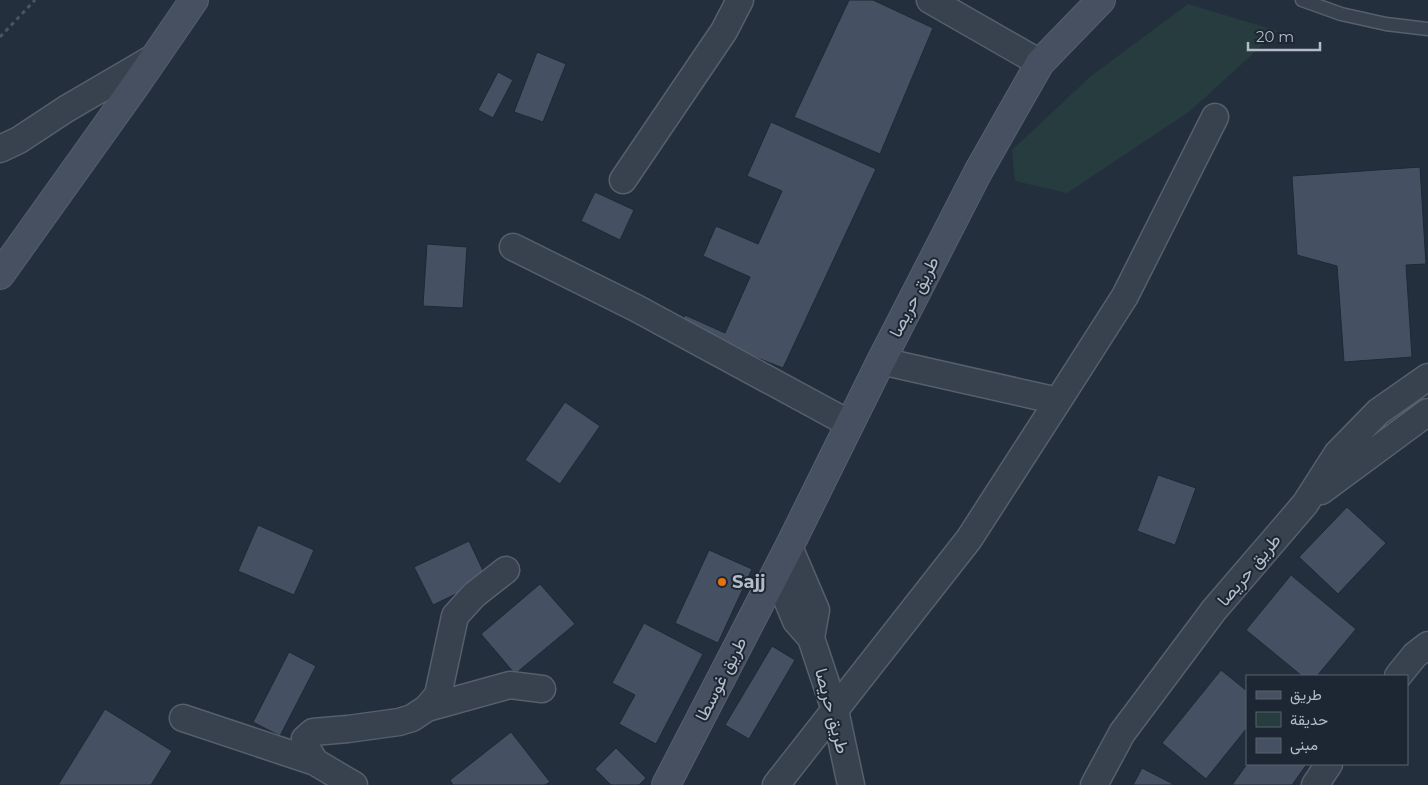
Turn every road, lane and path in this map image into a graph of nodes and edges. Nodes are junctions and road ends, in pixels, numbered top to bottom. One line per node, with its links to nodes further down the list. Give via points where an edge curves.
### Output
1 (35, 0): 9 (path)
2 (194, 0): 10 (main road)
3 (740, 0): 14 (street, via 724,31)
4 (930, 0): 11 (street)
5 (1081, 0): 11 (main road, طريق حريصا)
6 (1101, 0): 11 (main road, طريق حريصا)
7 (1302, 0): 8 (lane, via 1341,14)
8 (1428, 29)
9 (0, 37)
10 (155, 57): 13 (street); 16 (main road)
11 (1045, 58): 17 (main road, طريق حريصا, via 978,172)
12 (1215, 117): 19 (street, via 1125,296)
13 (0, 149)
14 (623, 180)
15 (513, 247): 21 (street, via 636,308)
16 (0, 275)
17 (881, 361): 19 (street); 21 (main road, طريق حريصا)
18 (1428, 377): 22 (street, طريق حريصا, via 1378,412 1337,454)
19 (1058, 401): 31 (street, via 969,539)
20 (1428, 412): 22 (street)
21 (850, 424): 23 (main road, طريق حريصا)
22 (1305, 504): 39 (street, طريق حريصا, via 1214,610 1127,725)
23 (789, 547): 25 (main road, طريق حريصا); 26 (street, طريق حريصا, via 816,610)
24 (506, 570): 30 (street, via 474,595 455,616 438,695)
25 (776, 573): 26 (street, طريق حريصا, via 796,621); 35 (main road, طريق غوسطا)
26 (811, 638): 31 (street, طريق حريصا)
27 (1428, 645): 28 (street)
28 (1399, 675)
29 (542, 689): 30 (street, via 510,685)
30 (427, 708): 33 (street, via 399,722 313,732 305,739)
31 (835, 710): 37 (street); 38 (street, طريق حريصا)
32 (183, 718): 33 (street)
33 (315, 762): 36 (street)
34 (1328, 765): 40 (street)
35 (665, 782)
36 (354, 785)
37 (776, 785)
38 (851, 785)
39 (1094, 785)
40 (1315, 785)

